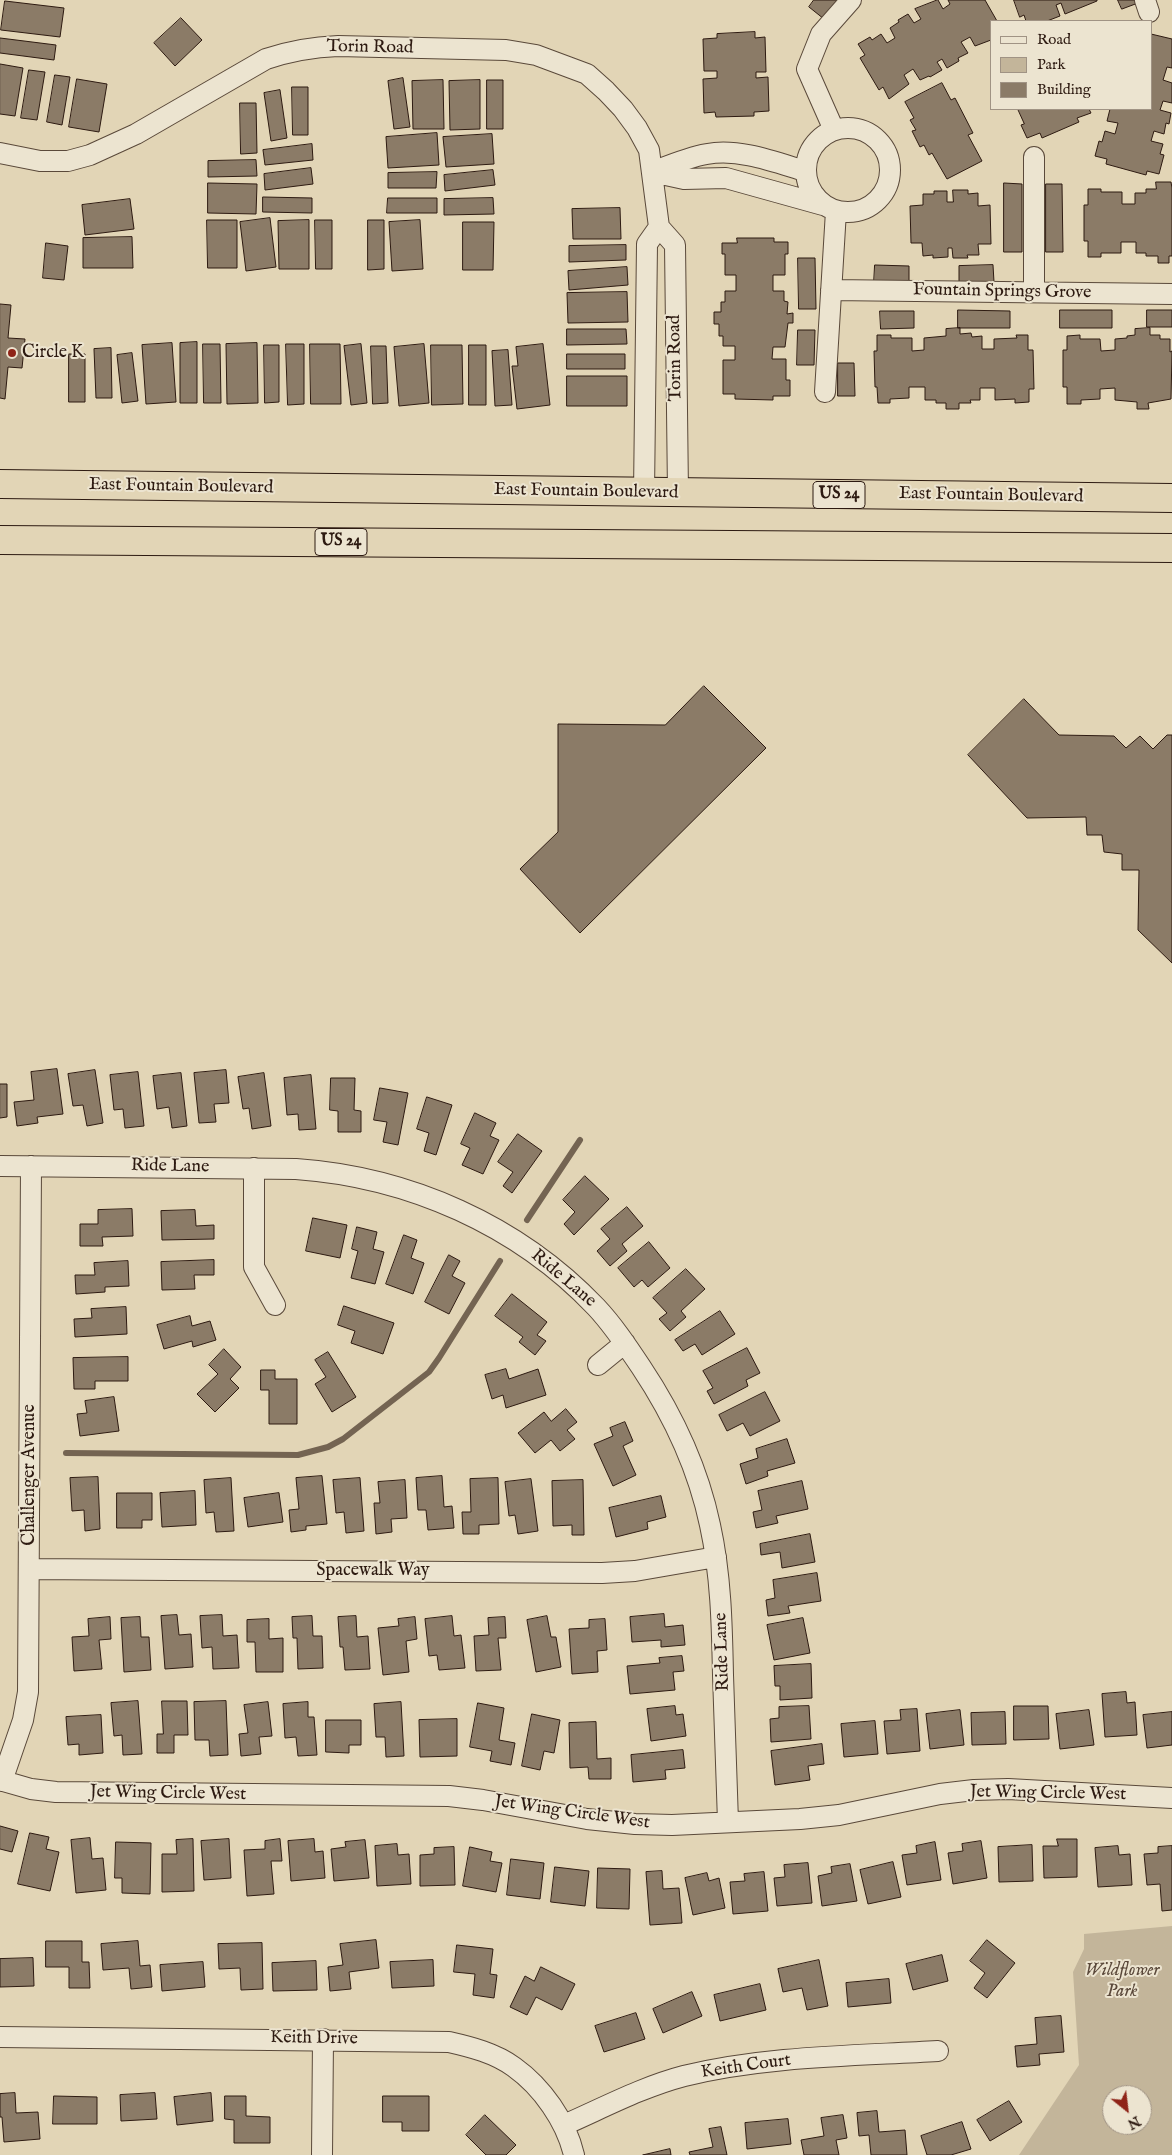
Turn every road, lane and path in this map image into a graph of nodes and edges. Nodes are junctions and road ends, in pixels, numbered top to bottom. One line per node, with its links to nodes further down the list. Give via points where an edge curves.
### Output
1 (851, 0): 2 (street, via 821,34 807,69)
2 (834, 130): 6 (street, via 811,148); 9 (street, via 858,128 870,133 886,150 891,174 882,196 871,206 847,212)
3 (0, 153): 7 (street, Torin Road, via 40,161 68,161 90,155 136,134 266,59 286,52 338,46 506,50 536,55 587,74 623,109 637,128 649,150)
4 (751, 157): 6 (street); 7 (street, via 707,154); 8 (street)
5 (1034, 157): 12 (street)
6 (805, 171): 9 (street, via 813,195)
7 (652, 172): 8 (street, via 684,179 726,178); 10 (street, Torin Road)
8 (747, 183): 9 (street)
9 (830, 208): 11 (street)
10 (659, 227): 16 (street, Torin Road, via 647,244); 17 (street, Torin Road, via 674,245)
11 (831, 290): 12 (street, Fountain Springs Grove); 14 (street)
12 (1034, 292): 13 (street, Fountain Springs Grove)
13 (1172, 294)
14 (825, 392)
15 (0, 484): 16 (highway, East Fountain Boulevard / US 24)
16 (644, 493): 17 (highway, East Fountain Boulevard / US 24)
17 (678, 493): 18 (highway, East Fountain Boulevard / US 24)
18 (1172, 498)
19 (0, 540): 20 (highway, US 24)
20 (1172, 548)
21 (0, 1166): 22 (street, Ride Lane)
22 (31, 1166): 23 (street, Ride Lane); 28 (street, Challenger Avenue)
23 (254, 1168): 24 (street, via 254,1267); 25 (street, Ride Lane, via 328,1171 418,1193 455,1208 507,1234 569,1280 598,1308)
24 (275, 1305)
25 (625, 1343): 26 (street); 27 (street, Ride Lane, via 658,1392 690,1459 702,1490)
26 (598, 1365)
27 (716, 1557): 28 (street, Spacewalk Way, via 635,1571 602,1573); 31 (street, Ride Lane, via 721,1596)
28 (29, 1569): 29 (street, Challenger Avenue, via 28,1692 23,1720)
29 (1, 1780): 31 (street, Jet Wing Circle West, via 56,1792 449,1796 635,1824)
30 (1172, 1798): 31 (street, Jet Wing Circle West, via 974,1790 839,1815)
31 (728, 1822)
32 (0, 2036): 33 (street, Keith Drive)
33 (324, 2039): 35 (street, Keith Drive, via 449,2042 472,2047 513,2066 531,2082); 36 (street)
34 (938, 2051): 35 (street, Keith Court, via 748,2063 712,2070 663,2083)
35 (564, 2125): 37 (street, Keith Drive)
36 (322, 2155)
37 (574, 2155)

